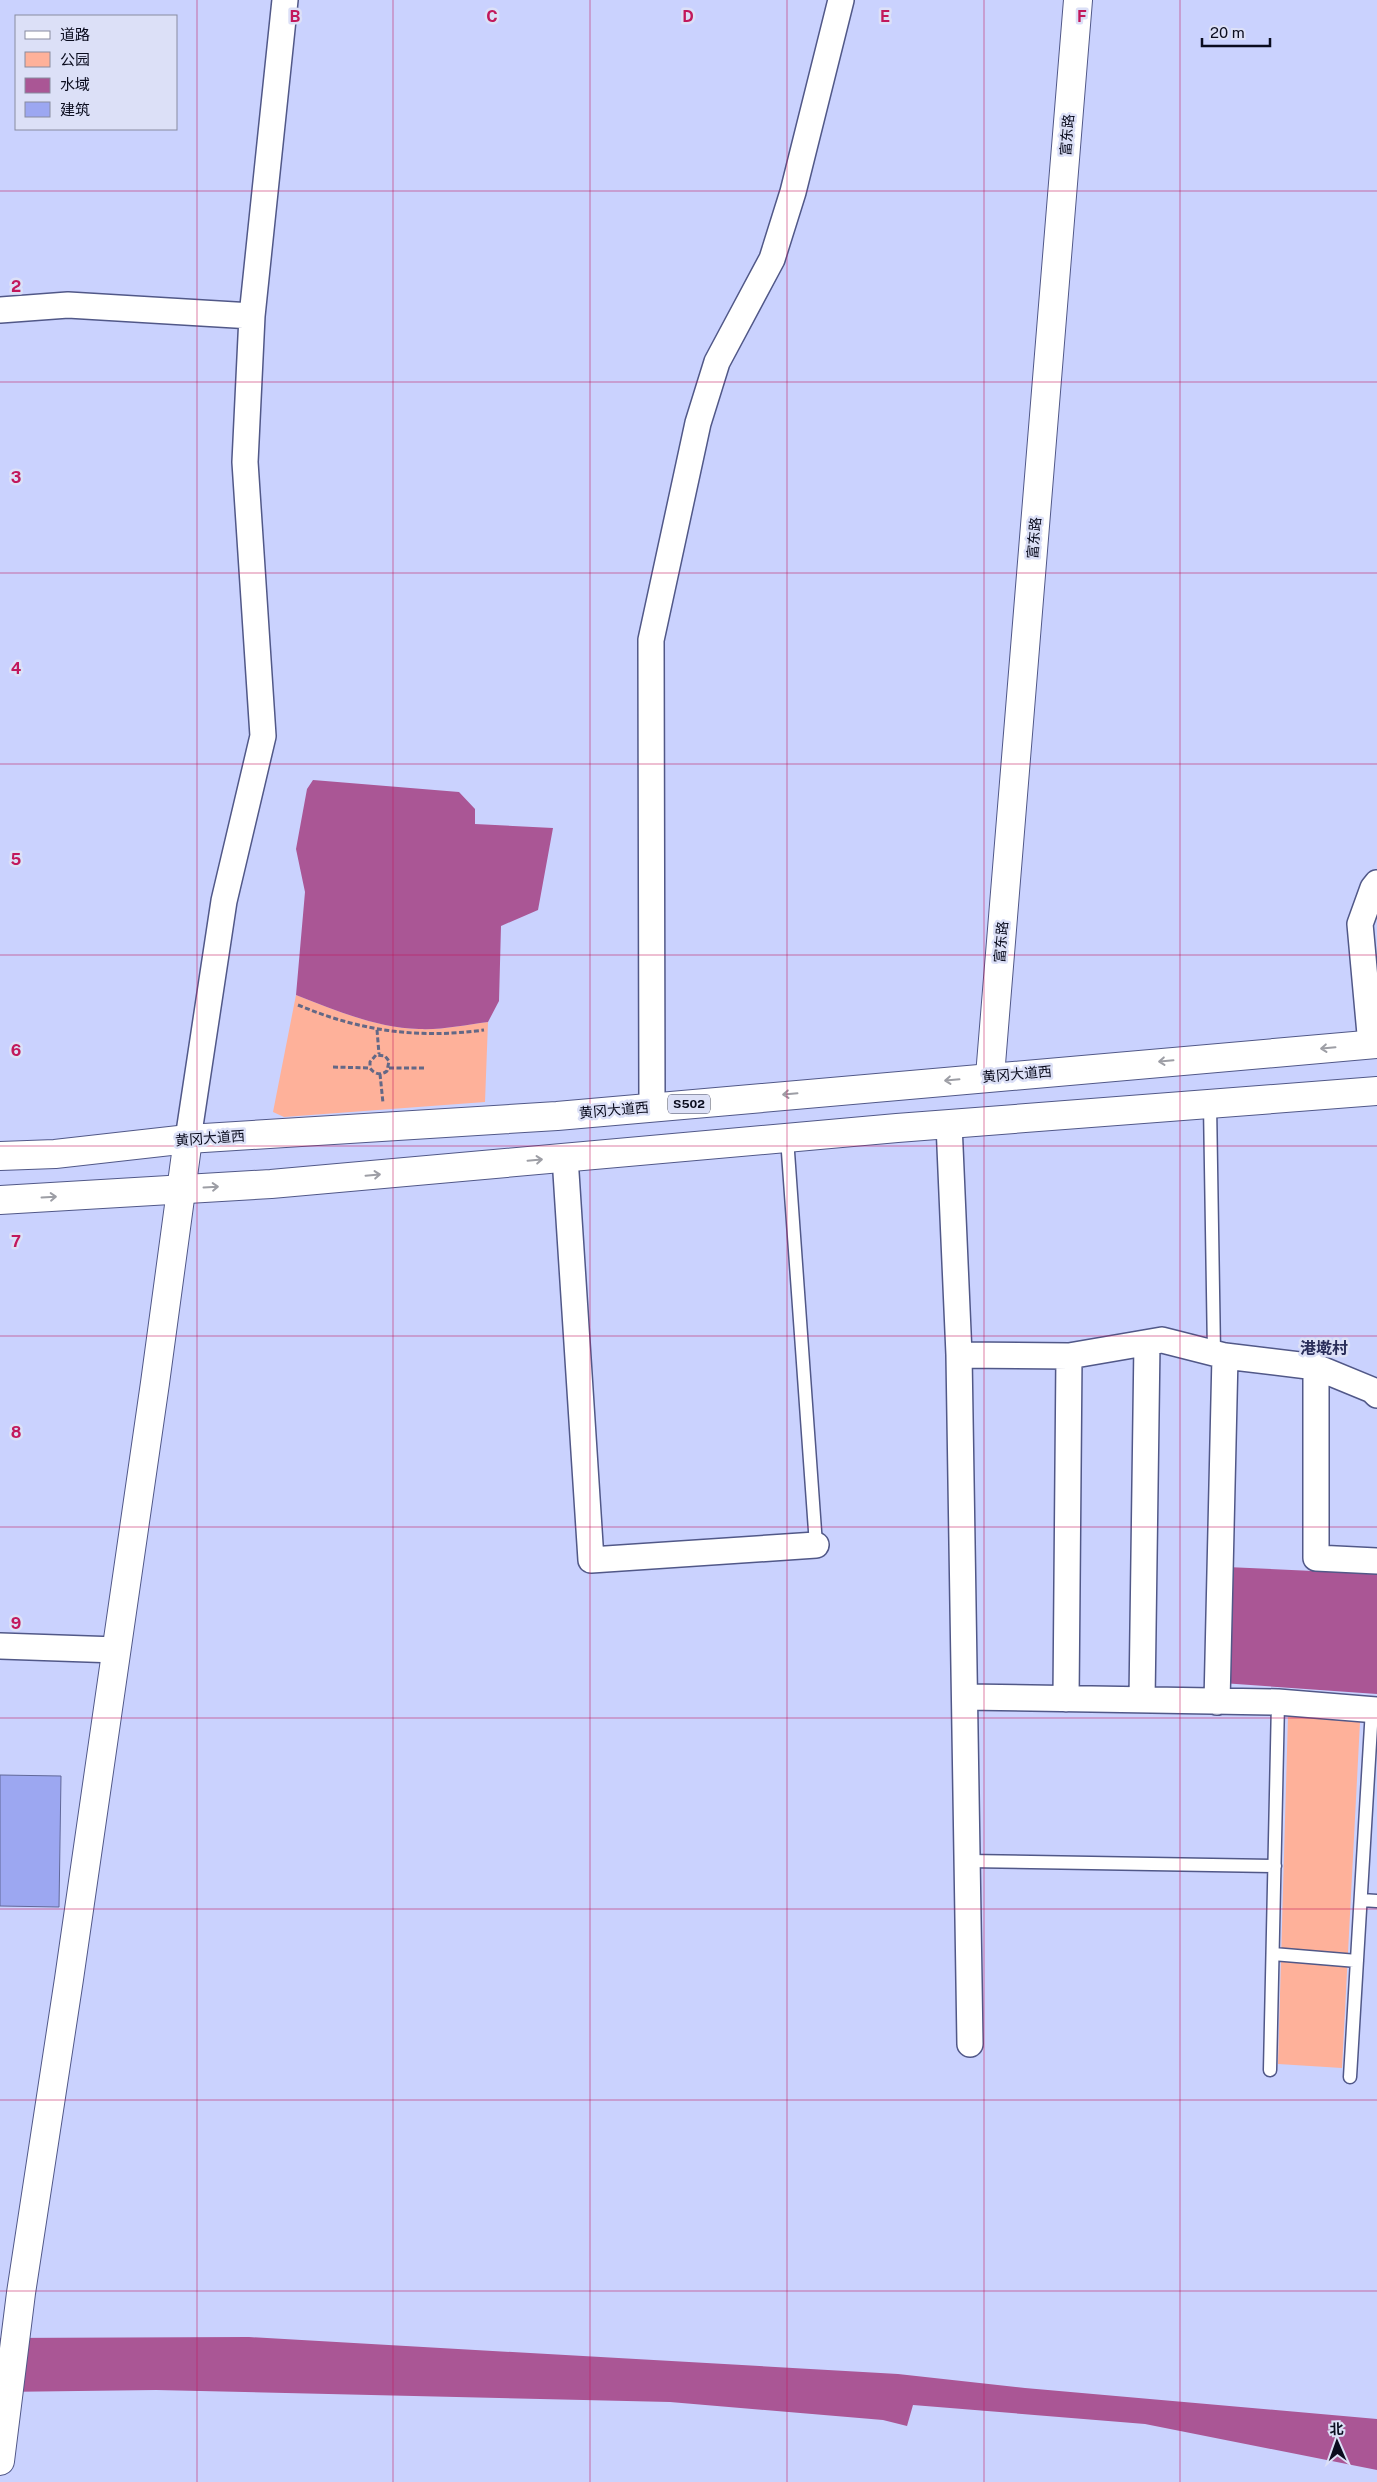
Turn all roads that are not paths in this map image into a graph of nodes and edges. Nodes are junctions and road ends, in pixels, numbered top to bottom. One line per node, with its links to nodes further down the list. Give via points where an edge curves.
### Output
1 (284, 0): 5 (street)
2 (840, 0): 11 (street, via 793,192 772,259 717,362 698,423 651,640)
3 (1078, 0): 8 (main road, 富东路)
4 (0, 310): 5 (street, via 68,305)
5 (252, 316): 14 (street, via 245,462 263,736 224,901)
6 (1377, 882): 7 (street, via 1360,924)
7 (1374, 1044): 8 (main road, 黄冈大道西 / S502, one-way to 8)
8 (990, 1076): 11 (main road, 黄冈大道西 / S502, one-way to 11)
9 (1377, 1091): 10 (main road)
10 (1210, 1104): 12 (main road); 21 (lane)
11 (652, 1107): 14 (main road, 黄冈大道西 / S502)
12 (949, 1124): 13 (main road); 20 (street)
13 (787, 1138): 16 (main road); 25 (lane)
14 (188, 1139): 15 (main road, 黄冈大道西 / S502, via 56,1154); 17 (main road)
15 (0, 1156)
16 (565, 1157): 17 (main road, one-way to 16, via 271,1184); 25 (street, via 590,1560)
17 (180, 1189): 18 (main road, one-way to 17); 28 (main road)
18 (0, 1200)
19 (1147, 1343): 21 (street, via 1162,1340); 22 (street); 31 (street)
20 (959, 1355): 22 (street); 29 (street)
21 (1220, 1355): 23 (street); 32 (street)
22 (1069, 1356): 30 (street)
23 (1316, 1367): 24 (street); 26 (street, via 1316,1558)
24 (1377, 1395)
25 (816, 1545)
26 (1377, 1562)
27 (0, 1646): 28 (street)
28 (117, 1650): 44 (main road, via 21,2293)
29 (965, 1697): 30 (street); 35 (street)
30 (1066, 1699): 31 (street)
31 (1142, 1700): 32 (street)
32 (1217, 1702): 33 (street)
33 (1278, 1702): 34 (street); 36 (lane)
34 (1375, 1710): 37 (lane)
35 (968, 1861): 36 (lane); 41 (street)
36 (1275, 1866): 39 (lane)
37 (1361, 1900): 38 (lane); 40 (lane)
38 (1377, 1901)
39 (1273, 1954): 40 (lane); 42 (lane)
40 (1357, 1962): 43 (lane)
41 (970, 2044)
42 (1270, 2070)
43 (1350, 2077)
44 (0, 2461)

